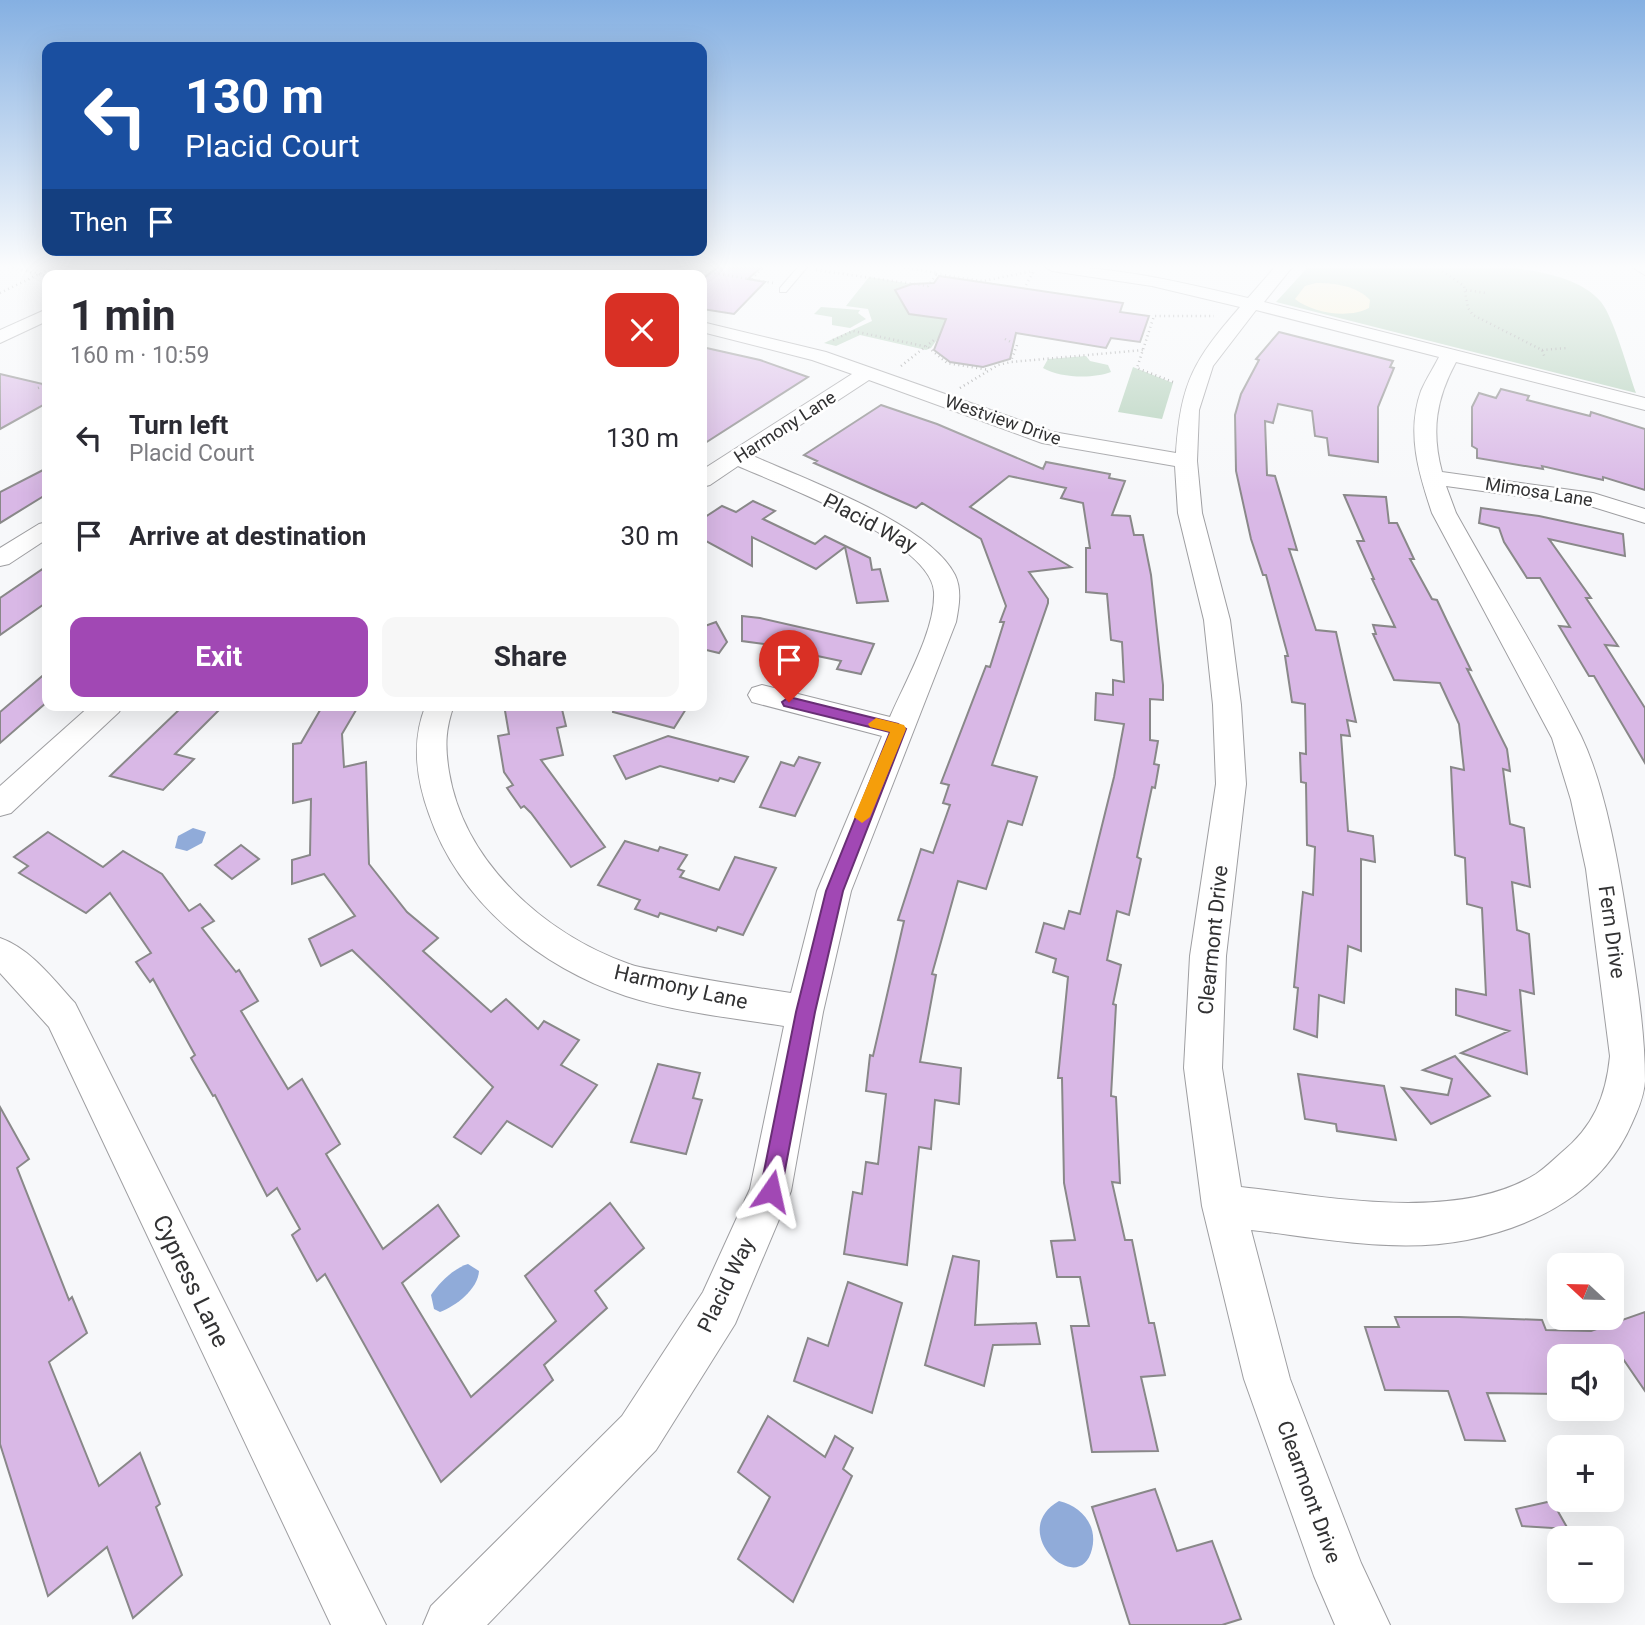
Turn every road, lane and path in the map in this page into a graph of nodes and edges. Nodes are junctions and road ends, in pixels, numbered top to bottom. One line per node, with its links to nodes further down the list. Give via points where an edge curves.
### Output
1 (762, 342): 18 (street, Westview Drive)
2 (904, 342): 9 (path)
3 (932, 342): 9 (path)
4 (1011, 342): 15 (path, via 1017,345)
5 (1145, 342): 11 (path)
6 (1222, 342): 25 (street, Clearmont Drive, via 1203,366 1189,410)
7 (1399, 342): 13 (street)
8 (1520, 342): 12 (path)
9 (928, 347): 16 (path); 17 (path, via 947,363)
10 (1567, 348): 12 (path)
11 (1143, 349): 15 (path); 19 (path, via 1137,368)
12 (1542, 350): 14 (path)
13 (1450, 355): 23 (street); 27 (street, Fern Drive, via 1425,409)
14 (1547, 361)
15 (1011, 362): 17 (path)
16 (895, 370)
17 (989, 370): 22 (path)
18 (868, 372): 24 (street, Harmony Lane); 25 (street, Westview Drive, via 1037,434)
19 (1173, 382)
20 (42, 386): 21 (path)
21 (38, 388)
22 (954, 392)
23 (1645, 404)
24 (738, 458): 26 (street, Harmony Lane); 34 (street, Placid Way, via 908,539 939,569 947,600 943,622)
25 (1186, 461): 38 (street, Clearmont Drive, via 1191,513 1217,620 1227,705 1230,771 1208,956 1203,1068)
26 (707, 477)
27 (1431, 477): 28 (street, Mimosa Lane, via 1571,496); 38 (street, Fern Drive, via 1444,513 1567,738 1587,800 1603,869 1629,1056 1619,1111 1599,1145 1572,1175 1528,1202 1465,1222 1408,1225)
28 (1645, 516)
29 (42, 532): 30 (street)
30 (0, 559)
31 (762, 695): 34 (street)
32 (102, 711): 35 (street)
33 (438, 711): 37 (street, Harmony Lane, via 431,730 432,775 443,818 467,862 502,903 543,936 624,979)
34 (898, 729): 37 (street, Placid Way, via 834,891)
35 (0, 804)
36 (0, 953): 39 (street, Cypress Lane, via 62,1015)
37 (805, 1012): 40 (street, Placid Way, via 771,1191 719,1308 639,1433)
38 (1223, 1206): 41 (street, Clearmont Drive, via 1267,1379 1340,1576)
39 (359, 1625)
40 (450, 1625)
41 (1363, 1625)

